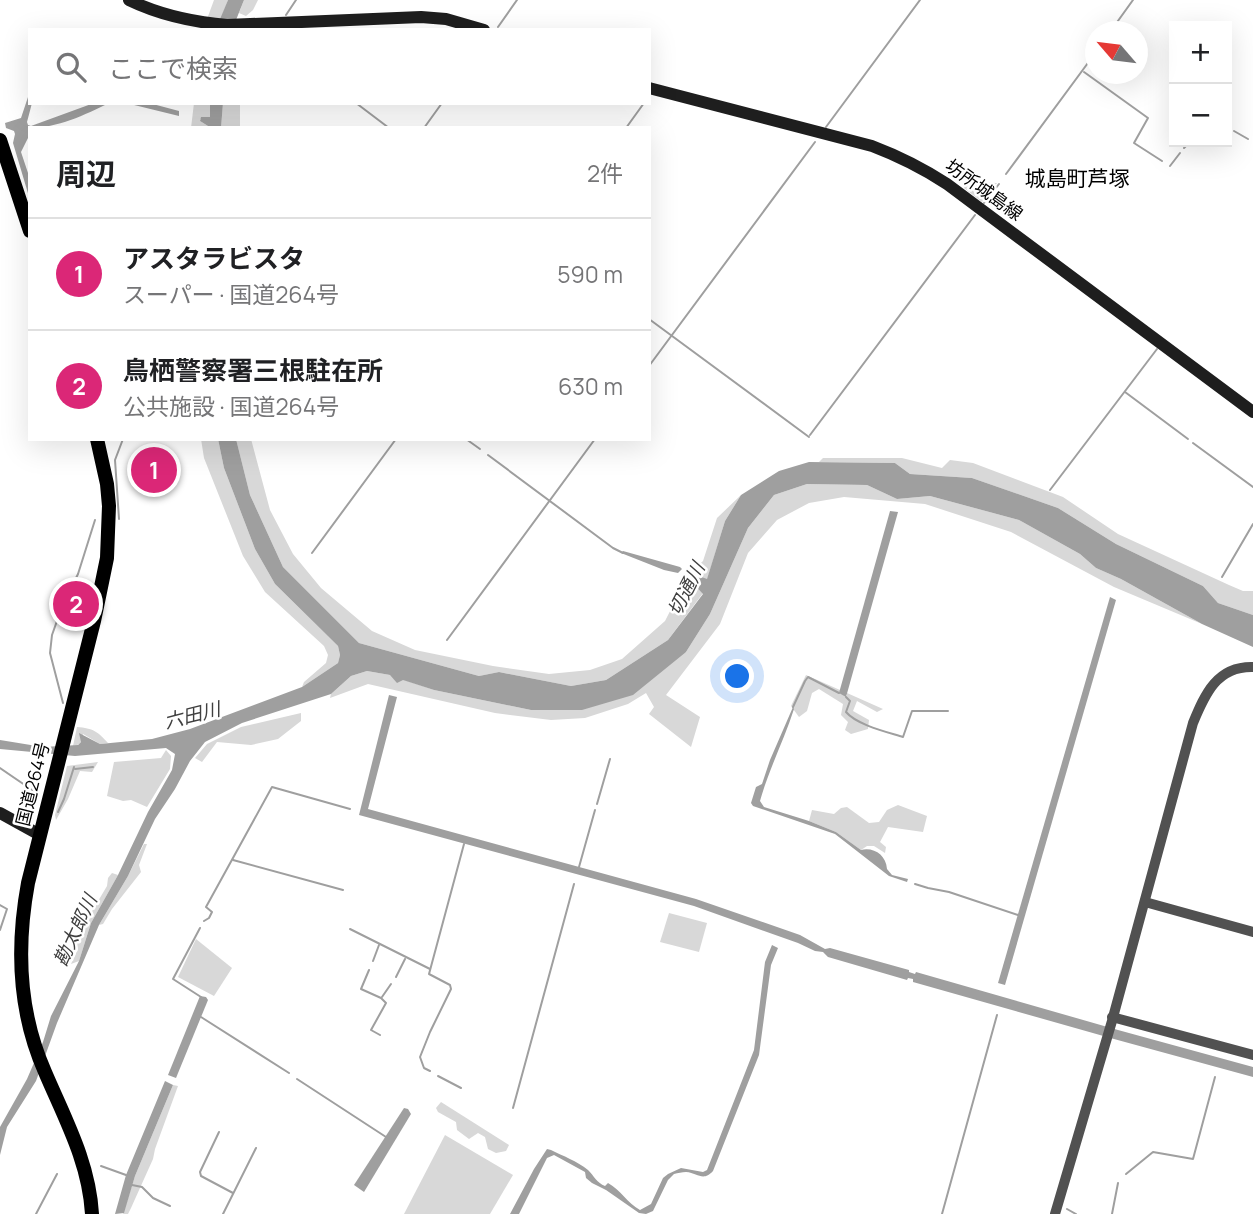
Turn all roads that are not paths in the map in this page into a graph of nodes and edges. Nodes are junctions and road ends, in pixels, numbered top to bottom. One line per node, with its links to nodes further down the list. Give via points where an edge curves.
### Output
1 (129, 0): 2 (main road, via 200,23 260,25 421,17)
2 (477, 28)
3 (651, 89): 6 (main road, 坊所城島線, via 872,146 925,169)
4 (0, 140): 5 (highway)
5 (28, 224)
6 (1253, 412)
7 (97, 441): 10 (highway, 国道264号, via 109,506 107,558)
8 (1253, 667): 11 (street, via 1219,678 1202,701)
9 (0, 813): 10 (main road)
10 (40, 835): 15 (highway, 国道264号, via 23,909 22,988 36,1049 81,1157)
11 (1144, 902): 12 (street); 13 (street)
12 (1253, 932)
13 (1111, 1021): 14 (street); 16 (street)
14 (1253, 1055)
15 (92, 1214)
16 (1055, 1214)

